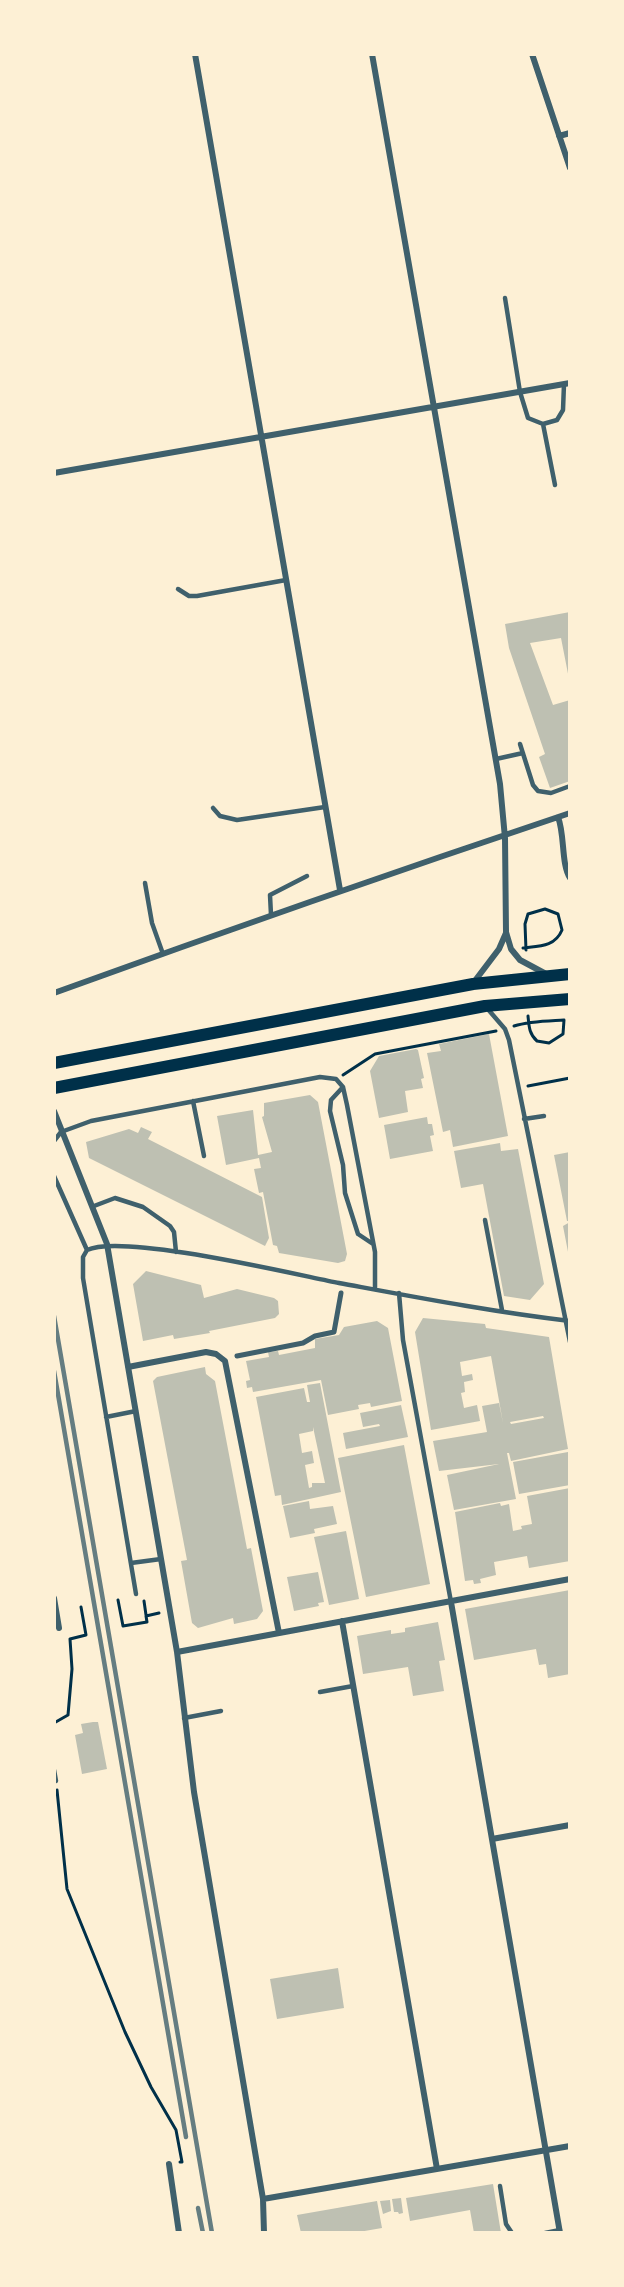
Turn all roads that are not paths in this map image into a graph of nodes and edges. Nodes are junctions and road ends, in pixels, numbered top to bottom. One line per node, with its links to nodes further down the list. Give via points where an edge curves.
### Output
1 (195, 54): 12 (street)
2 (372, 54): 10 (street)
3 (532, 54): 5 (street)
4 (570, 133): 5 (street)
5 (560, 136): 6 (street)
6 (570, 168)
7 (505, 298): 9 (lane)
8 (567, 384): 9 (street); 11 (lane, via 561,416)
9 (520, 392): 10 (street); 11 (lane, via 528,418)
10 (435, 406): 12 (street); 19 (street)
11 (543, 424): 14 (lane)
12 (261, 436): 13 (street); 15 (street)
13 (54, 473)
14 (555, 485)
15 (286, 580): 16 (lane, via 197,596); 21 (street)
16 (178, 589)
17 (520, 744): 18 (lane)
18 (523, 753): 19 (lane); 20 (lane, via 538,791 551,793)
19 (496, 759): 25 (street)
20 (570, 786)
21 (325, 807): 22 (lane, via 237,820 220,816); 29 (street)
22 (213, 808)
23 (570, 813): 24 (street)
24 (558, 817): 25 (street); 27 (street)
25 (505, 838): 29 (street); 31 (street)
26 (307, 876): 30 (lane, via 270,895)
27 (570, 878)
28 (145, 883): 32 (lane)
29 (340, 890): 30 (street)
30 (271, 915): 32 (street)
31 (506, 932): 34 (street, via 511,949 520,960); 35 (street, via 499,949)
32 (163, 954): 36 (street)
33 (570, 974): 34 (main road)
34 (548, 975): 35 (main road)
35 (473, 984): 39 (main road)
36 (54, 993)
37 (570, 999): 38 (main road)
38 (485, 1006): 41 (main road); 45 (lane, via 505,1029)
39 (54, 1063)
40 (342, 1087): 42 (lane, via 336,1079 320,1077); 49 (lane); 50 (lane, via 331,1100 330,1111)
41 (54, 1088)
42 (193, 1101): 46 (lane, via 91,1120); 48 (lane)
43 (54, 1111): 46 (street)
44 (543, 1116): 45 (lane)
45 (524, 1119): 62 (lane)
46 (61, 1132): 47 (lane); 52 (street)
47 (54, 1141)
48 (204, 1156)
49 (358, 1162): 50 (lane); 55 (lane)
50 (343, 1165): 55 (lane, via 345,1193 354,1224 363,1239)
51 (54, 1176): 56 (lane)
52 (94, 1206): 54 (street); 57 (lane, via 115,1198 143,1207 170,1226)
53 (485, 1220): 61 (lane)
54 (107, 1244): 56 (lane); 57 (lane); 65 (street)
55 (373, 1244): 58 (lane)
56 (87, 1250): 67 (lane, via 82,1267)
57 (176, 1252): 58 (lane)
58 (375, 1289): 60 (lane)
59 (341, 1293): 64 (street, via 334,1332 303,1343)
60 (399, 1293): 61 (lane); 73 (lane, via 403,1340)
61 (502, 1311): 62 (lane)
62 (567, 1320): 63 (lane)
63 (570, 1342)
64 (237, 1356)
65 (128, 1367): 66 (street); 76 (street, via 206,1352 216,1354 228,1366)
66 (136, 1411): 67 (lane); 68 (street)
67 (106, 1417): 69 (lane)
68 (161, 1559): 69 (lane); 77 (street)
69 (131, 1563): 71 (lane)
70 (570, 1579): 73 (street)
71 (136, 1594)
72 (54, 1598): 75 (street)
73 (451, 1602): 74 (street); 85 (street)
74 (342, 1621): 76 (street); 78 (street)
75 (59, 1628)
76 (279, 1633): 77 (street)
77 (177, 1652): 81 (street)
78 (353, 1686): 79 (lane); 89 (street)
79 (320, 1692)
80 (221, 1711): 81 (lane)
81 (184, 1718): 91 (street)
82 (54, 1770): 83 (lane)
83 (56, 1781)
84 (570, 1825): 85 (street)
85 (492, 1839): 87 (street)
86 (570, 2146): 87 (street)
87 (546, 2150): 89 (street); 92 (street)
88 (169, 2164): 93 (street)
89 (437, 2169): 91 (street)
90 (500, 2186): 95 (lane, via 506,2224)
91 (263, 2199): 94 (street)
92 (560, 2232): 96 (lane)
93 (179, 2233)
94 (264, 2233)
95 (512, 2233)
96 (545, 2233)

